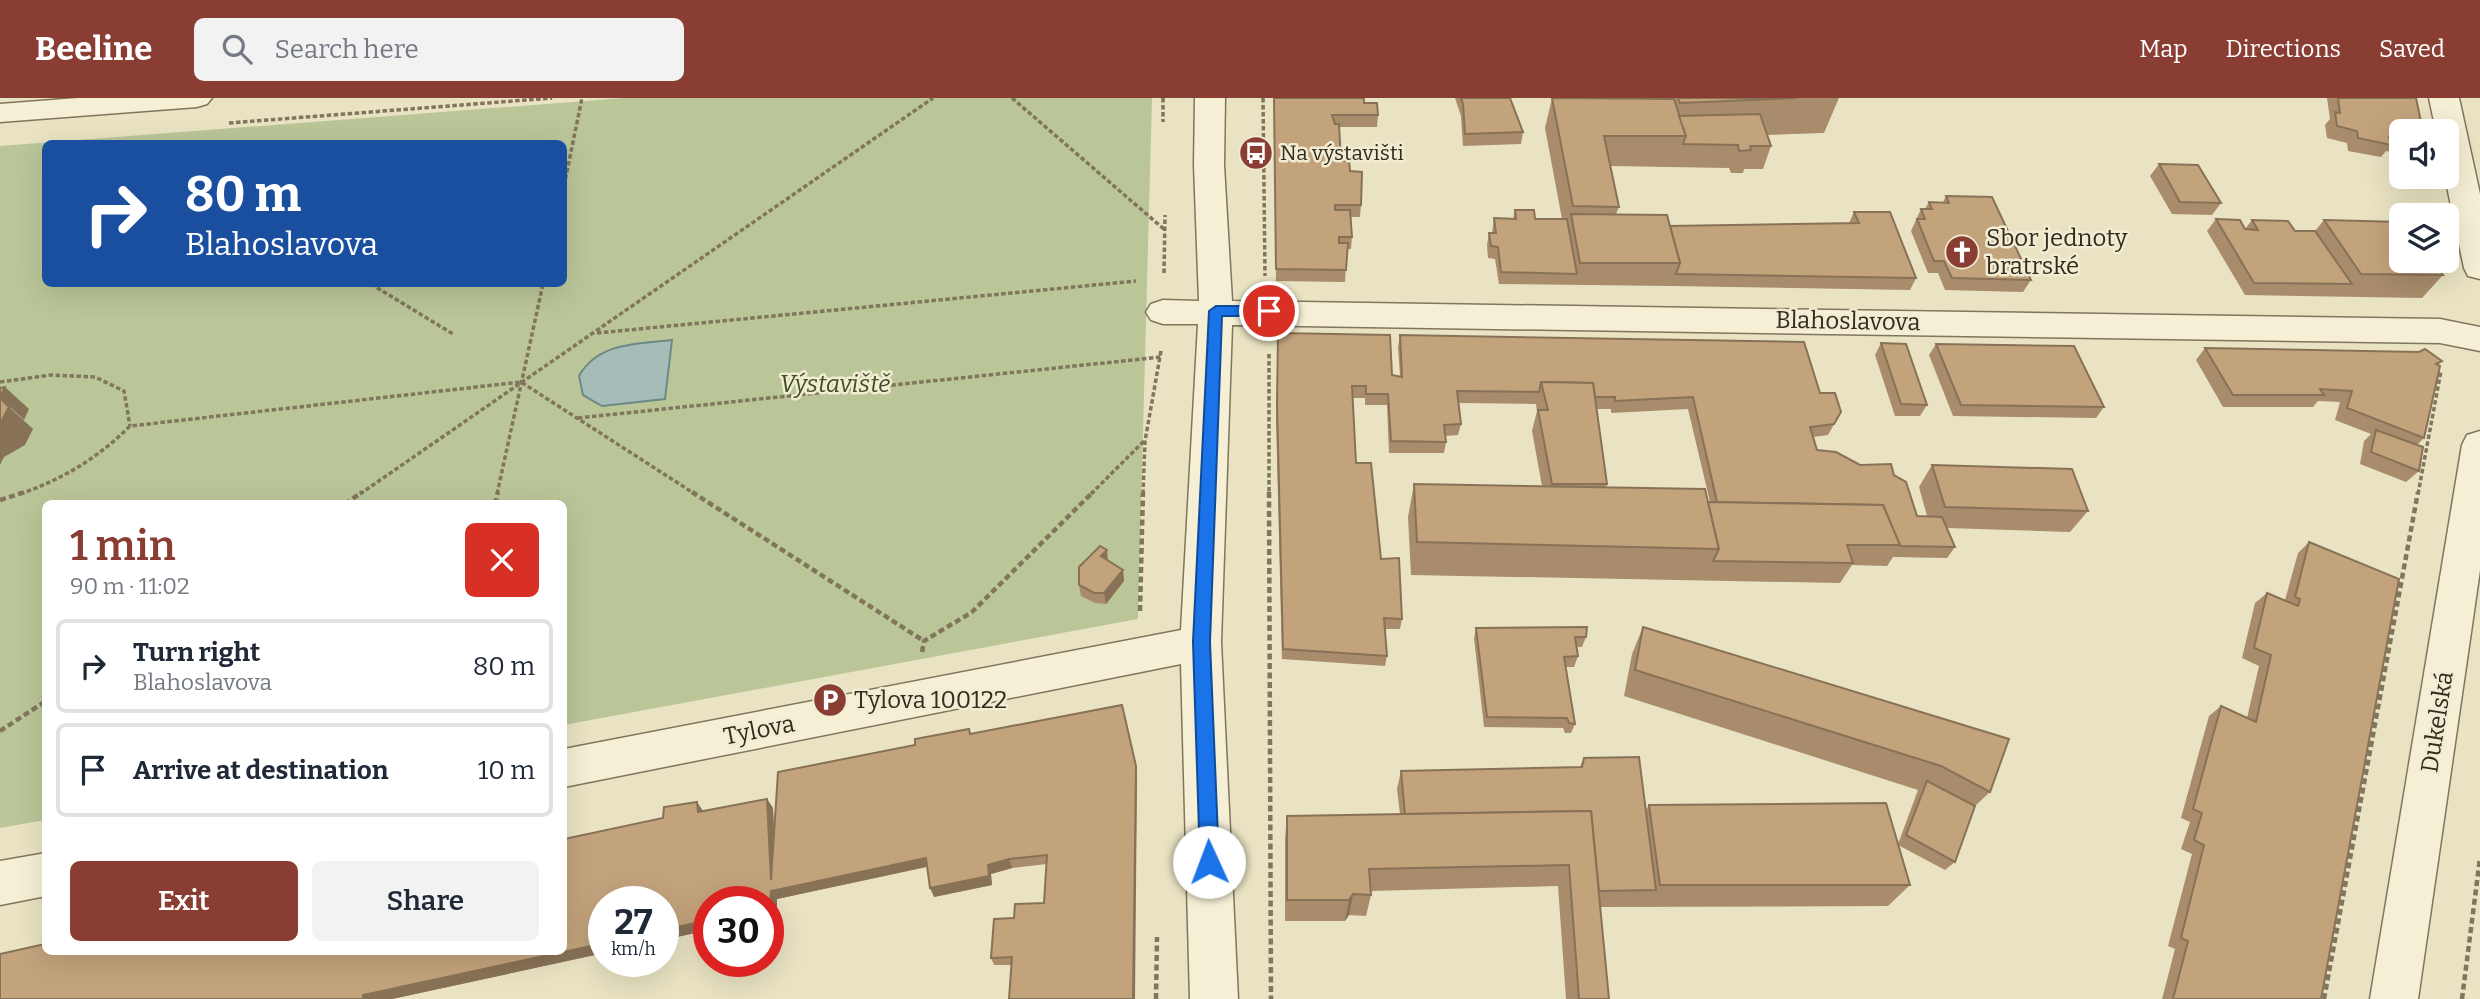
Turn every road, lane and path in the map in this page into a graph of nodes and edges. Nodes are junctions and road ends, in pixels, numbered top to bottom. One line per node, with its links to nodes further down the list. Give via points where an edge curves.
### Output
1 (197, 98): 9 (street)
2 (552, 98): 10 (path)
3 (582, 98): 11 (path)
4 (933, 98): 21 (path)
5 (1012, 98): 12 (path)
6 (1210, 98): 17 (street)
7 (1263, 98): 18 (path)
8 (2444, 98): 13 (street)
9 (0, 113)
10 (220, 124)
11 (567, 171)
12 (1165, 230)
13 (2480, 268)
14 (1137, 281): 21 (path)
15 (376, 287): 22 (path)
16 (542, 287): 26 (path)
17 (1216, 311): 18 (street, Blahoslavova); 19 (street, Blahoslavova); 35 (street)
18 (1269, 311): 20 (street, Blahoslavova); 44 (path)
19 (1163, 312)
20 (2440, 331): 23 (street, Blahoslavova); 45 (path, via 2441,366)
21 (595, 333): 26 (path)
22 (453, 334)
23 (2480, 339)
24 (1161, 357): 27 (path)
25 (0, 382): 28 (path, via 51,375 96,377 124,391)
26 (522, 382): 27 (path); 28 (path); 32 (path); 33 (path)
27 (578, 418): 34 (path)
28 (130, 426): 31 (path, via 102,455 38,489)
29 (1145, 441): 34 (path, via 972,612)
30 (2480, 445): 46 (street, Dukelská)
31 (0, 500)
32 (351, 500)
33 (496, 500)
34 (924, 641): 36 (path)
35 (1201, 642): 39 (street, Tylova); 43 (street)
36 (921, 654)
37 (42, 704): 38 (path)
38 (0, 731)
39 (567, 767)
40 (2480, 858): 47 (path)
41 (42, 875): 42 (street)
42 (0, 883)
43 (1214, 999)
44 (1271, 999)
45 (2324, 999)
46 (2394, 999)
47 (2462, 999)

